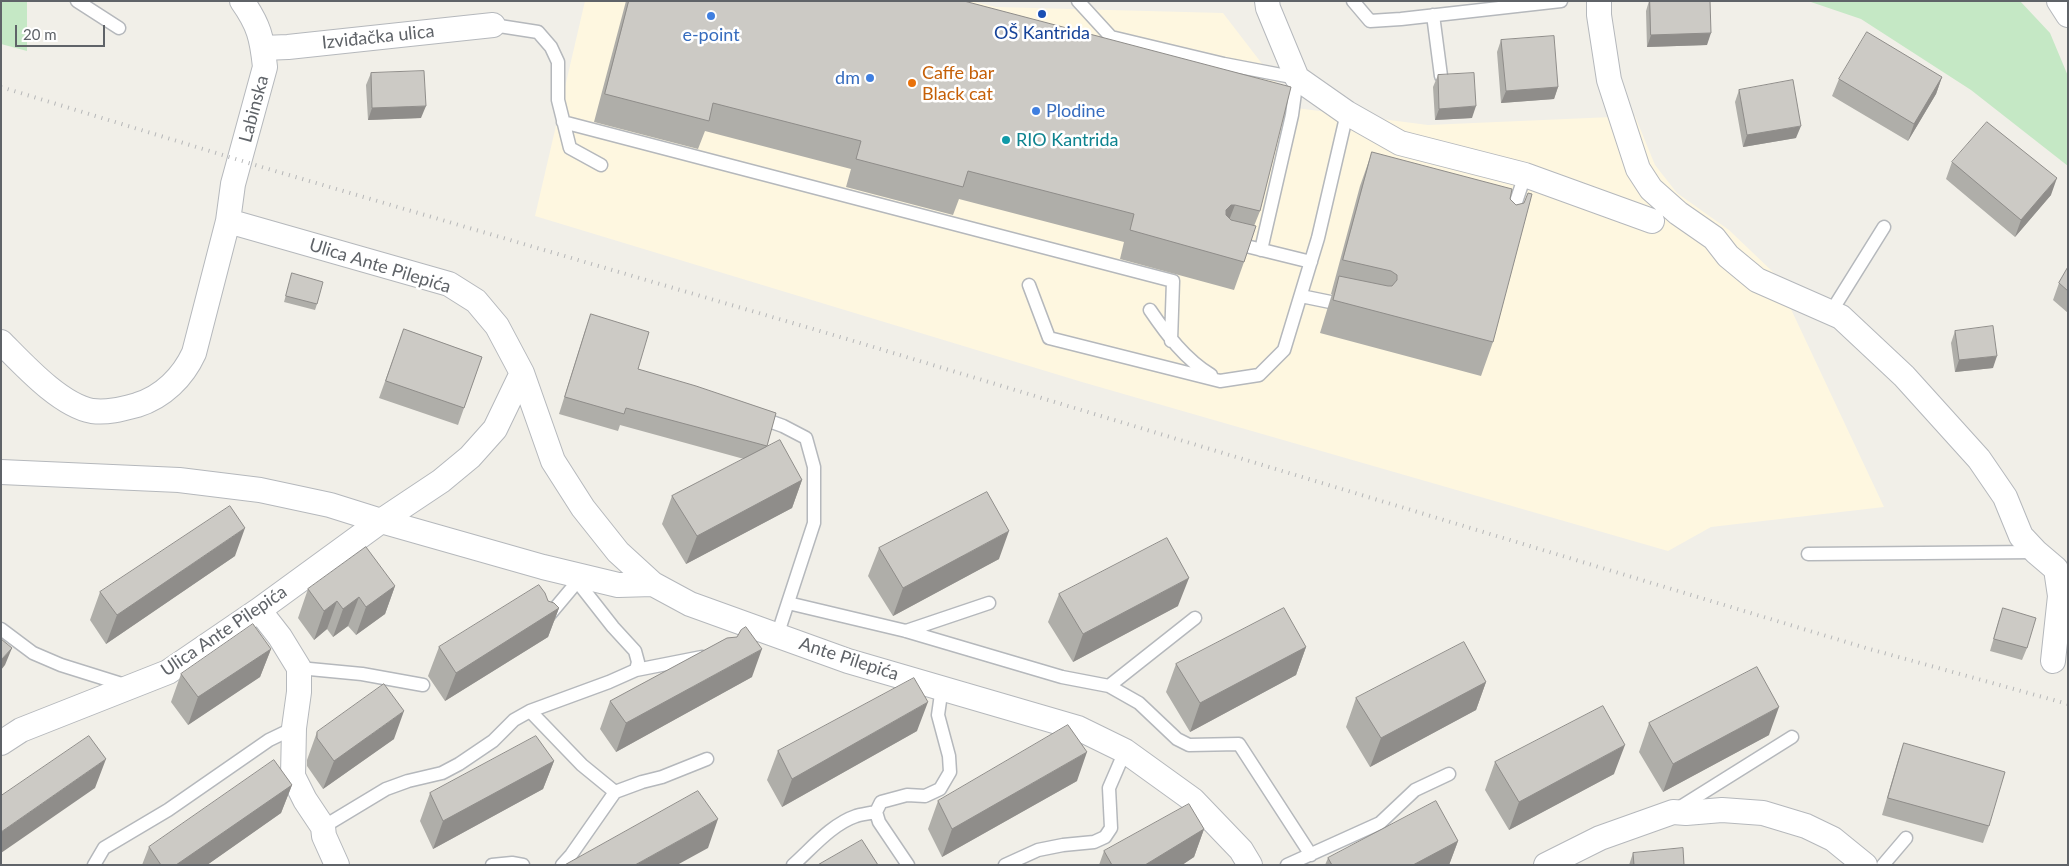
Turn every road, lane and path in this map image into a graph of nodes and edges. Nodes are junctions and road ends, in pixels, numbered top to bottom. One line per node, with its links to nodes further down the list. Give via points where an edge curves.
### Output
1 (77, 1): 10 (lane)
2 (242, 1): 11 (street, Labinska, via 255,20)
3 (1078, 1): 13 (lane, via 1111,38)
4 (1267, 1): 13 (street)
5 (1353, 1): 8 (lane, via 1370,21)
6 (1561, 1): 8 (lane)
7 (1599, 1): 29 (street, via 1609,80 1638,170 1651,189 1714,238 1728,256 1757,280)
8 (1433, 16): 12 (lane)
9 (493, 25): 11 (street, Izviđačka ulica); 15 (lane, via 538,32 551,47 558,62 558,100)
10 (119, 28)
11 (263, 48): 18 (street, Labinska, via 265,67 233,184)
12 (1441, 76)
13 (1297, 78): 14 (street); 23 (lane, via 1292,115)
14 (1347, 113): 17 (street, via 1400,142); 24 (lane)
15 (564, 122): 16 (lane, via 570,148); 30 (lane, via 1173,281)
16 (601, 165)
17 (1524, 175): 19 (street); 21 (lane)
18 (228, 221): 31 (street, Labinska, via 194,352 183,373 148,402 114,411 91,411 69,402); 32 (street, Ulica Ante Pilepića, via 449,284 481,307 496,326)
19 (1652, 221)
20 (1884, 226): 29 (lane)
21 (1506, 231)
22 (1223, 240): 23 (lane)
23 (1261, 250): 24 (lane)
24 (1311, 262): 26 (lane)
25 (1030, 285): 33 (lane, via 1049,338)
26 (1301, 296): 27 (lane); 33 (lane, via 1284,350 1259,376)
27 (1358, 308)
28 (1150, 310): 30 (lane)
29 (1831, 312): 37 (street, via 1841,317 1904,376 1979,459 2005,497 2021,536)
30 (1171, 341): 33 (lane, via 1198,367)
31 (1, 342)
32 (522, 373): 36 (street, Ulica Ante Pilepića, via 495,429 470,456); 41 (street, Ante Pilepića, via 553,461 583,508 618,552)
33 (1220, 380)
34 (747, 413): 42 (lane, via 806,438 814,467 814,523)
35 (1, 472): 36 (street, via 178,480 260,490 330,505)
36 (381, 521): 40 (street); 44 (street, Ulica Ante Pilepića)
37 (2036, 552): 38 (lane); 39 (street)
38 (1808, 554)
39 (2062, 570): 46 (street)
40 (574, 578): 41 (street, via 618,585); 47 (lane); 54 (lane, via 635,651)
41 (653, 584): 50 (street, Ante Pilepića, via 690,604)
42 (788, 603): 49 (lane); 50 (lane)
43 (989, 603): 49 (lane)
44 (260, 610): 53 (street); 56 (street, Ulica Ante Pilepića, via 168,672)
45 (1195, 618): 57 (lane)
46 (2062, 622): 52 (street)
47 (543, 623)
48 (1, 628): 56 (lane, via 33,653)
49 (906, 631): 57 (lane, via 1062,677)
50 (777, 636): 58 (street, Ante Pilepića, via 848,661)
51 (716, 658): 54 (lane, via 701,657)
52 (2053, 660)
53 (299, 668): 55 (lane, via 362,674); 60 (street, via 300,692)
54 (636, 670): 59 (lane)
55 (422, 685)
56 (131, 686): 62 (street, Ulica Ante Pilepića, via 21,730)
57 (1108, 686): 71 (lane, via 1139,703 1177,739 1189,744 1239,744)
58 (942, 687): 63 (street, Ante Pilepića, via 1078,728); 67 (lane, via 938,715 950,772 940,789 925,796 907,795 882,802)
59 (530, 712): 66 (lane, via 582,765); 69 (lane, via 514,720 493,741 459,764 442,773 386,789)
60 (294, 728): 69 (street, via 292,776); 75 (lane, via 269,740 168,810 104,848)
61 (1792, 737): 68 (lane)
62 (1, 743)
63 (1125, 751): 82 (lane, via 1109,788 1111,828 1105,837 1094,842 1038,850); 83 (street, Ante Pilepića, via 1193,800 1241,850)
64 (707, 759): 66 (lane)
65 (1450, 774): 71 (lane, via 1415,790 1380,823)
66 (615, 792): 79 (lane)
67 (876, 812): 80 (lane, via 848,820); 81 (lane, via 879,822)
68 (1673, 812): 73 (street, via 1600,838); 74 (street, via 1722,810 1763,813 1806,826)
69 (323, 827): 76 (street)
70 (1906, 838): 74 (lane)
71 (1311, 855): 84 (lane)
72 (508, 864): 77 (lane); 78 (lane)
73 (1548, 864)
74 (1870, 864)
75 (94, 865)
76 (337, 865)
77 (492, 865)
78 (523, 865)
79 (562, 865)
80 (793, 865)
81 (908, 865)
82 (1005, 865)
83 (1250, 865)
84 (1287, 865)

